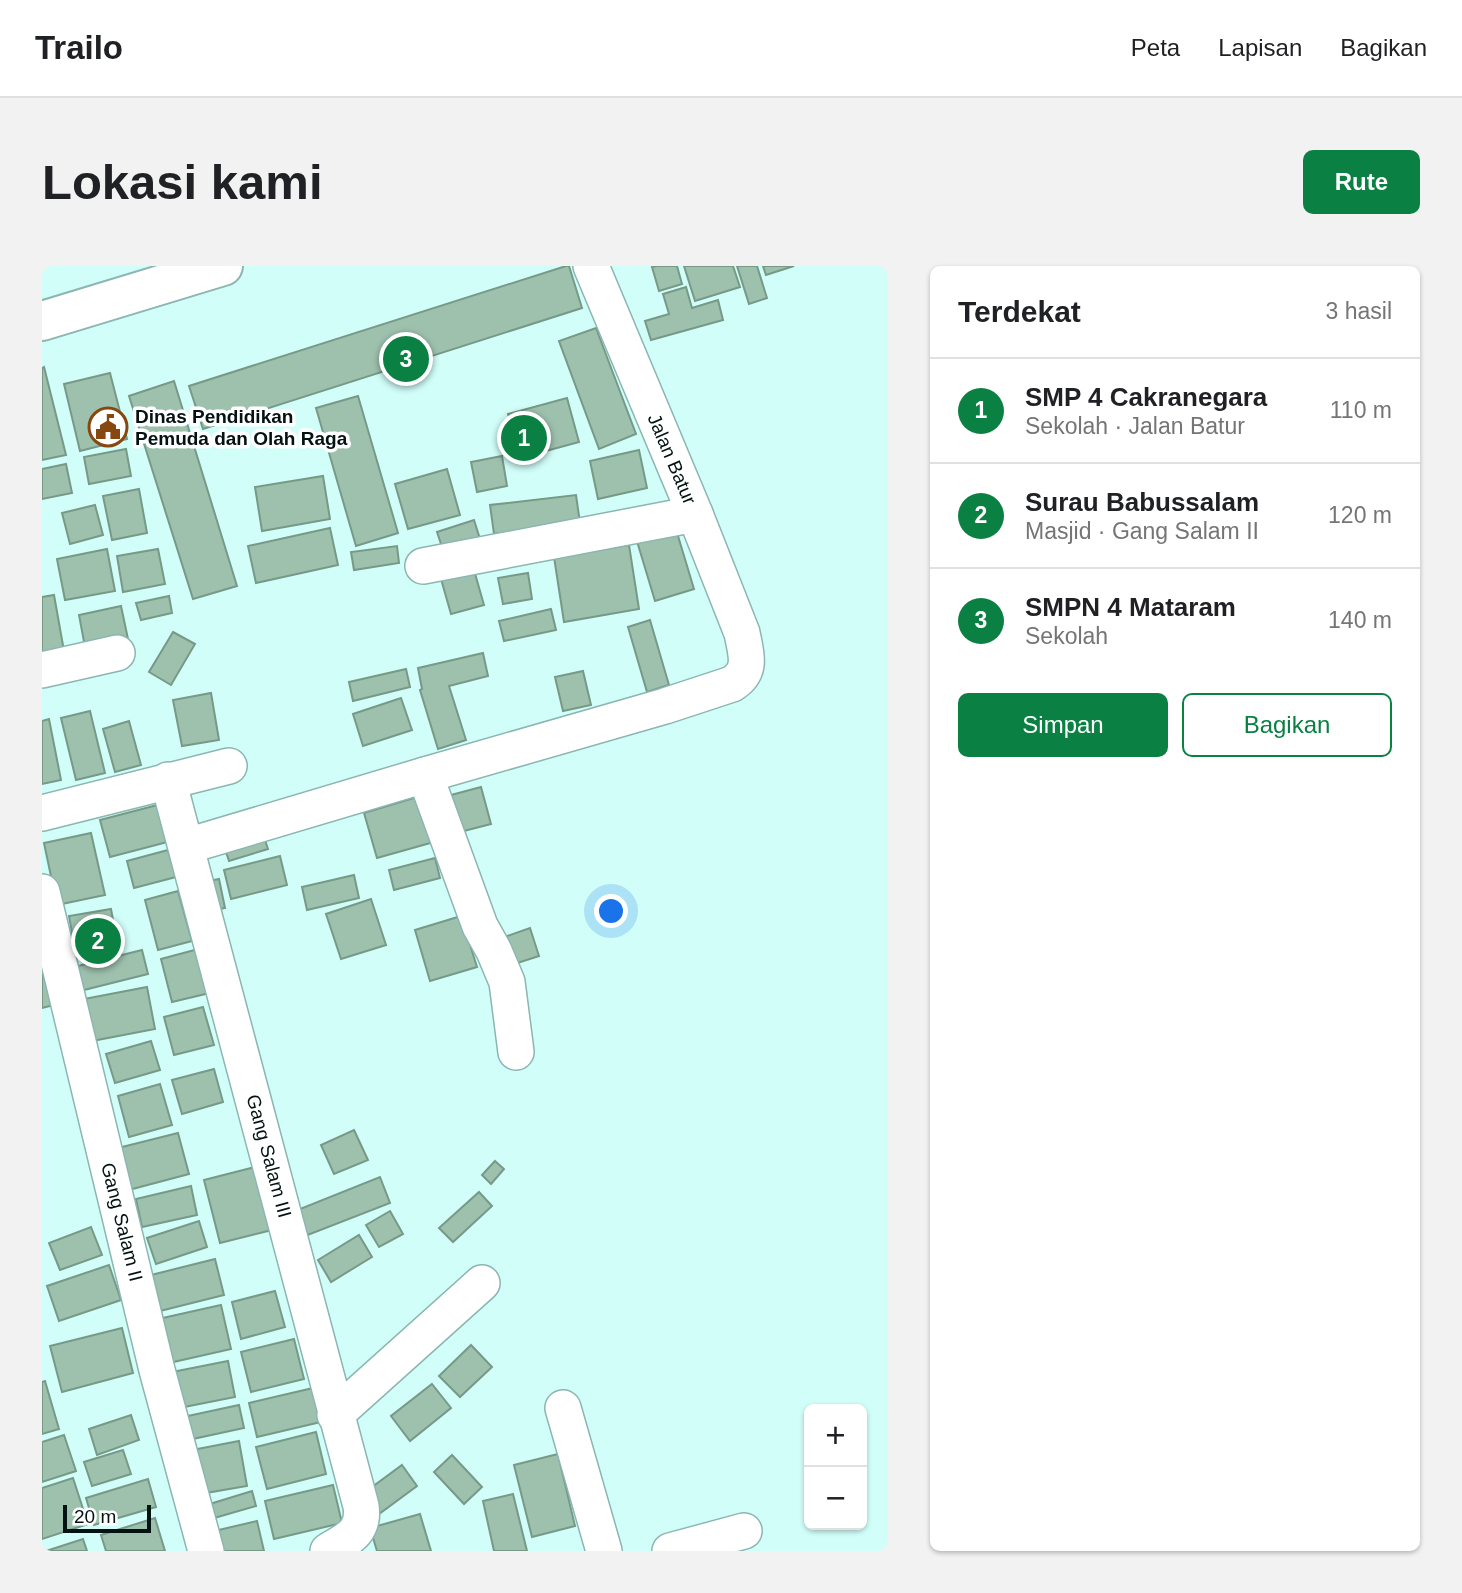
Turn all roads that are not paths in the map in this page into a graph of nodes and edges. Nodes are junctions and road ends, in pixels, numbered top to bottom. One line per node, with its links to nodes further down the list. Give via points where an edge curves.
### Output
1 (223, 266): 3 (street)
2 (591, 266): 5 (street, Jalan Batur)
3 (182, 272): 4 (street)
4 (42, 321)
5 (695, 514): 6 (street); 10 (street, Jalan Batur, via 742,633 746,654 743,678 665,706)
6 (423, 566)
7 (117, 653): 8 (street)
8 (42, 670)
9 (229, 766): 11 (street)
10 (425, 775): 13 (street); 15 (street, via 480,926 507,982)
11 (168, 780): 12 (street); 13 (street, Gang Salam III)
12 (42, 813)
13 (187, 846): 18 (street, Gang Salam III)
14 (42, 892): 20 (street, Gang Salam II, via 154,1357)
15 (516, 1052)
16 (482, 1283): 18 (street)
17 (563, 1408): 22 (street)
18 (335, 1415): 21 (street, Gang Salam III, via 363,1517 356,1532)
19 (744, 1531): 23 (street)
20 (206, 1551)
21 (328, 1551)
22 (604, 1551)
23 (670, 1551)

